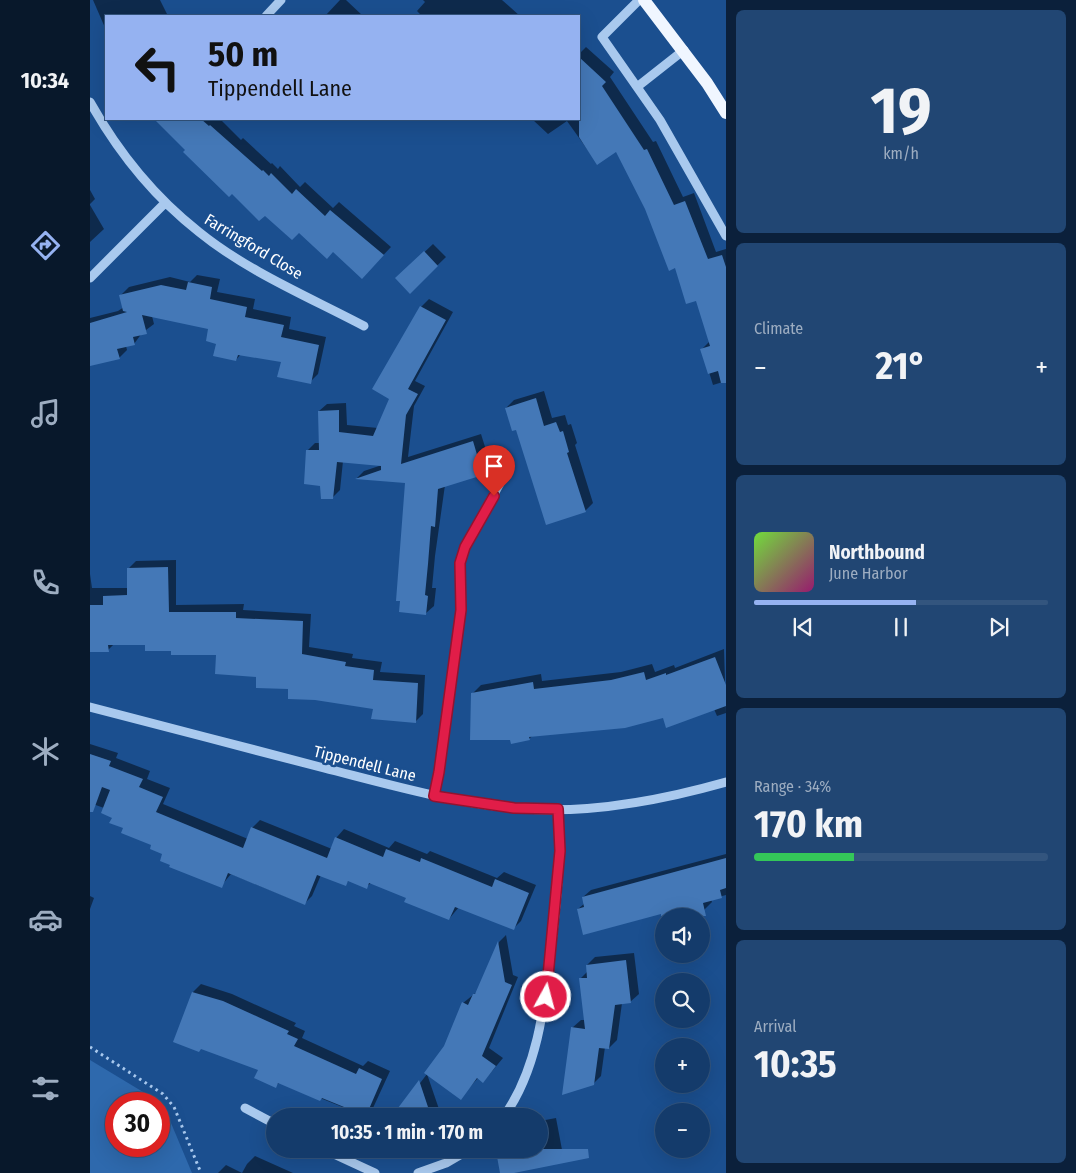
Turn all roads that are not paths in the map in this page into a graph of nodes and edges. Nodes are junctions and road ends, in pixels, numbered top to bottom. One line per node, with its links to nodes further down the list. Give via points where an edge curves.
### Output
1 (281, 0): 4 (street)
2 (639, 0): 6 (street, via 602,37)
3 (644, 0): 5 (main road)
4 (267, 15)
5 (684, 50): 6 (street); 8 (main road)
6 (636, 86): 10 (street, via 660,120)
7 (90, 102): 9 (street, Farringford Close, via 112,140)
8 (726, 113)
9 (165, 203): 11 (street); 12 (street, Farringford Close, via 200,233 246,263)
10 (726, 236)
11 (90, 278)
12 (364, 326)
13 (500, 483): 16 (street, via 465,547 460,563 461,610)
14 (90, 707): 16 (street, Tippendell Lane)
15 (726, 782): 17 (street, Tippendell Lane, via 653,798)
16 (434, 796): 17 (street, Tippendell Lane, via 514,808)
17 (558, 809): 19 (street, via 560,851 546,997 527,1070)
18 (245, 1108): 20 (street)
19 (509, 1108)
20 (266, 1119)
21 (342, 1158): 23 (street)
22 (455, 1158): 24 (street)
23 (375, 1173)
24 (418, 1173)

